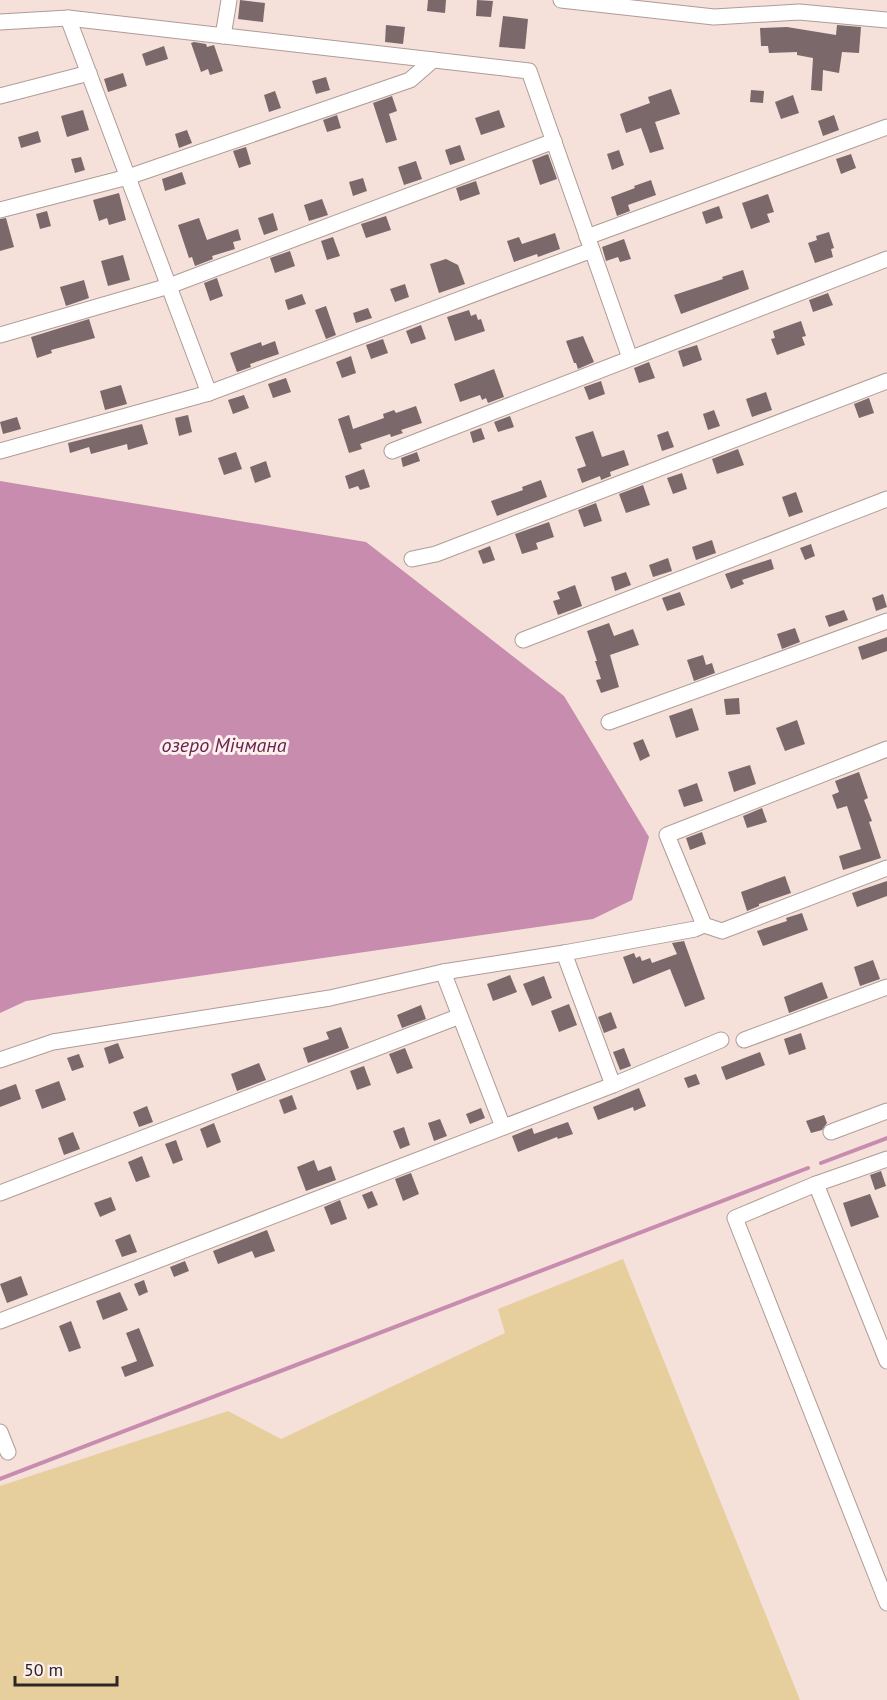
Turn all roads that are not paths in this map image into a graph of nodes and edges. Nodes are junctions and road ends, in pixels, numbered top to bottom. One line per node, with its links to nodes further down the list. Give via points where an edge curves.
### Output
1 (229, 0): 6 (street)
2 (561, 0): 4 (street, via 714,17 799,12)
3 (68, 18): 5 (street); 6 (street); 8 (street)
4 (887, 20)
5 (0, 22)
6 (223, 36): 7 (street)
7 (433, 60): 11 (street, via 529,72); 12 (street, via 410,80)
8 (89, 74): 9 (street); 12 (street)
9 (0, 96)
10 (887, 127): 14 (street)
11 (554, 141): 14 (street); 16 (street)
12 (128, 177): 13 (street); 16 (street)
13 (0, 210)
14 (590, 243): 18 (street); 20 (street)
15 (887, 259): 18 (street)
16 (169, 286): 17 (street); 20 (street)
17 (0, 334)
18 (630, 358): 22 (street)
19 (887, 381): 24 (street, via 436,554)
20 (209, 393): 21 (street)
21 (0, 451)
22 (392, 451)
23 (887, 499): 26 (street)
24 (412, 559)
25 (887, 621): 27 (street)
26 (523, 640)
27 (609, 722)
28 (887, 748): 30 (street, via 667,835)
29 (887, 868): 30 (street, via 722,931)
30 (704, 925): 31 (street)
31 (564, 953): 32 (street); 38 (street)
32 (444, 972): 34 (street); 37 (street, via 330,998 53,1042)
33 (887, 987): 36 (street)
34 (460, 1016): 40 (street); 44 (street)
35 (721, 1040): 38 (street)
36 (744, 1040)
37 (0, 1060)
38 (613, 1085): 40 (street)
39 (887, 1111): 41 (street)
40 (503, 1127): 45 (street)
41 (831, 1132)
42 (887, 1159): 43 (street)
43 (816, 1184): 46 (street); 49 (street, via 735,1218)
44 (0, 1193)
45 (0, 1321)
46 (887, 1361)
47 (0, 1432): 48 (street)
48 (8, 1452)
49 (887, 1603)

